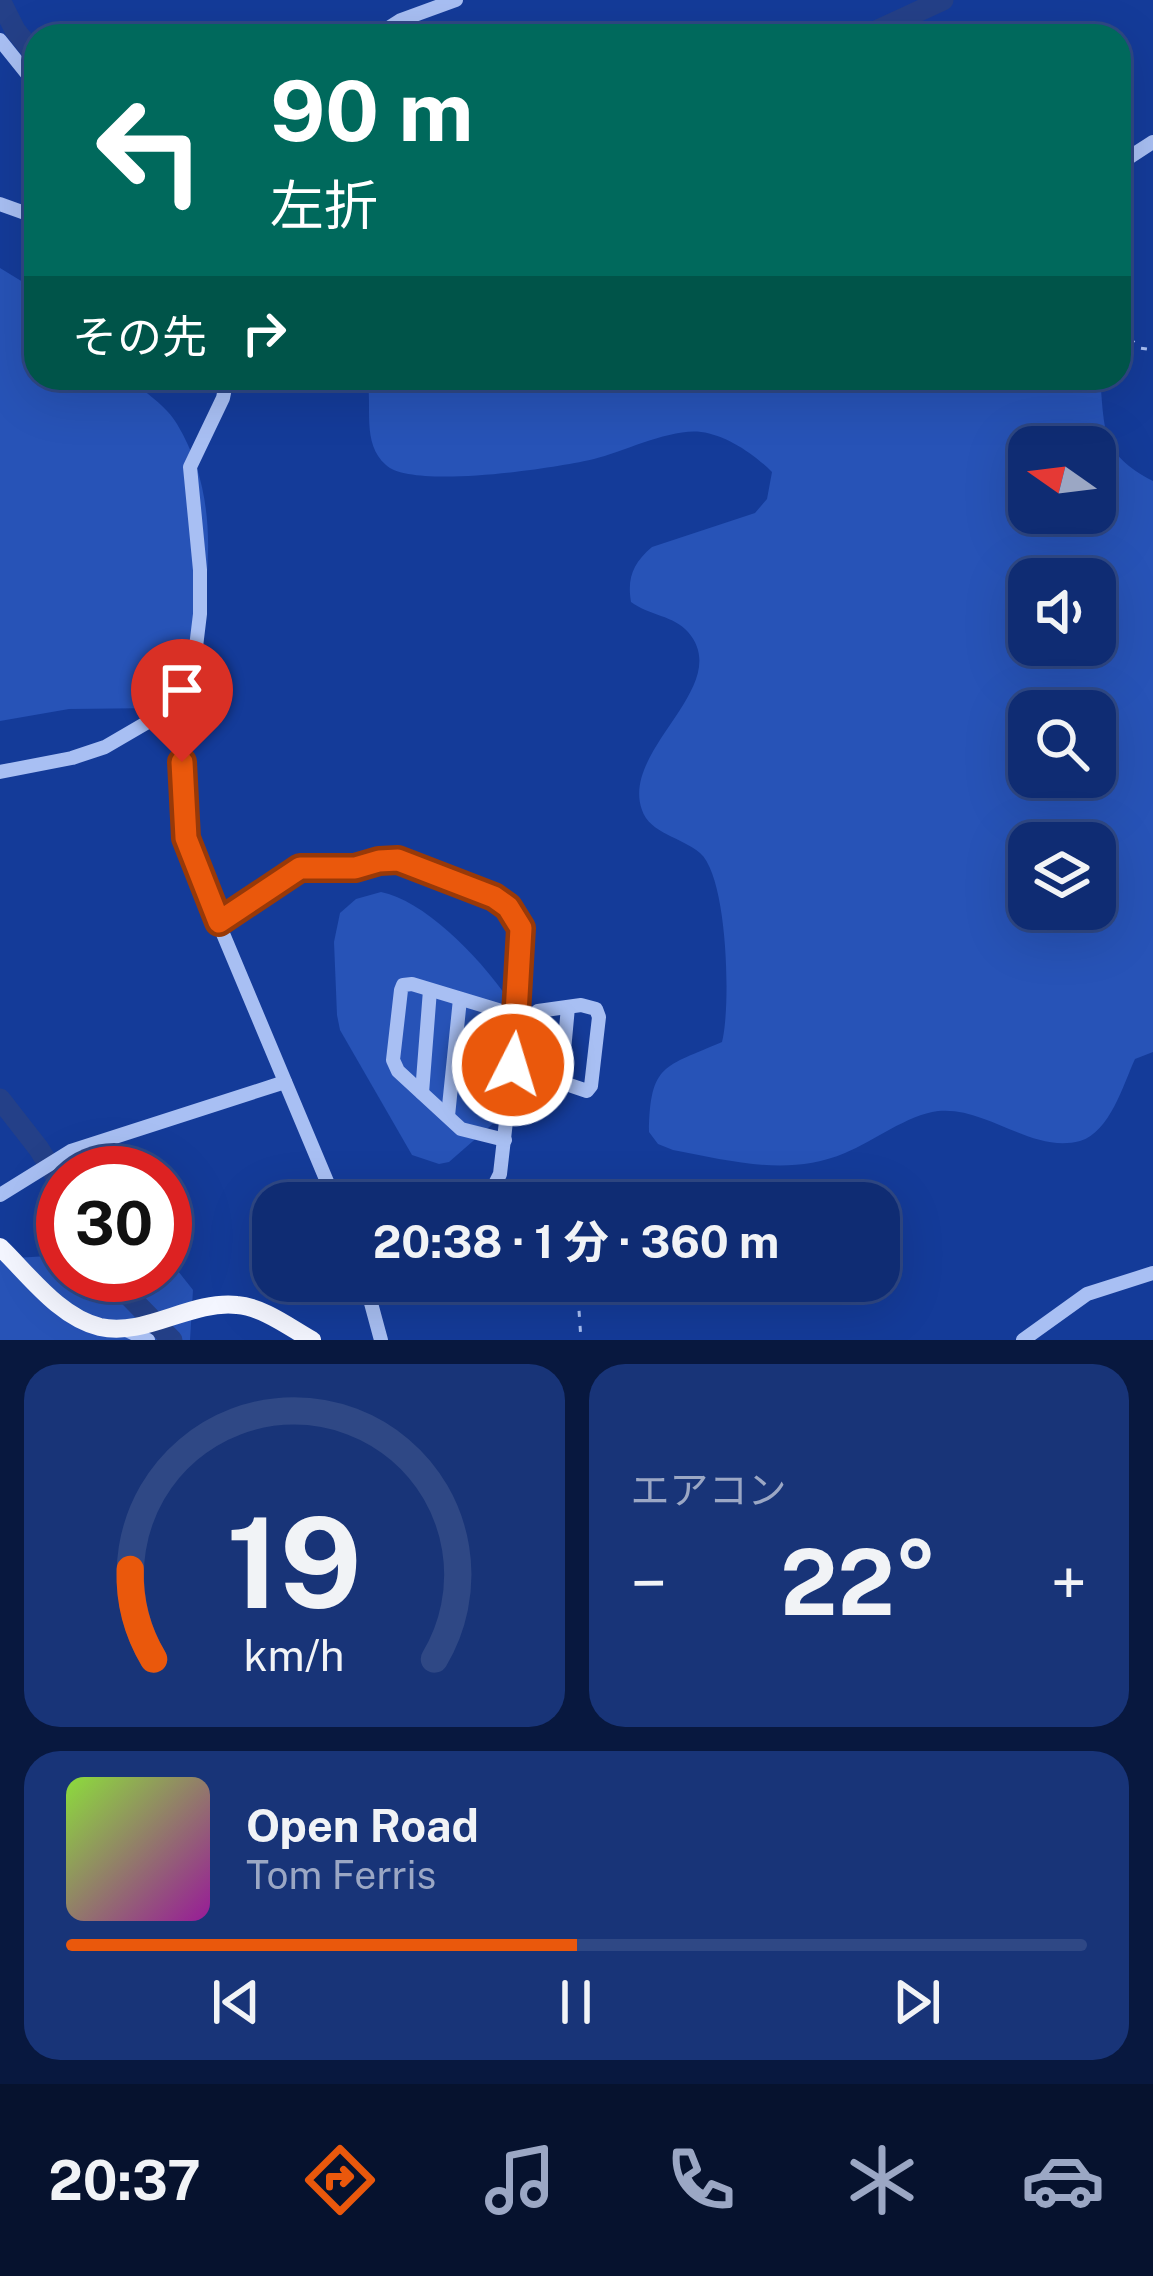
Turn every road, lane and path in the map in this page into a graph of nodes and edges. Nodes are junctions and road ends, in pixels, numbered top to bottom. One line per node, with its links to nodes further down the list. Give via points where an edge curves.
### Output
1 (456, 0): 2 (street)
2 (395, 24)
3 (0, 40): 4 (street)
4 (24, 71)
5 (225, 390): 6 (street, via 190,466 200,592)
6 (189, 698): 7 (street, via 105,747); 8 (street, via 186,838)
7 (0, 772)
8 (219, 922): 12 (street, via 300,868 398,860 494,897 518,918); 13 (street)
9 (430, 990): 10 (street); 15 (street); 15 (street, via 400,990 393,1060)
10 (460, 999): 12 (street); 16 (street)
11 (568, 1007): 12 (street, via 538,1011); 14 (street); 14 (street, via 590,1006 599,1017 591,1086)
12 (522, 1026): 14 (street, via 533,1069); 17 (street)
13 (285, 1082): 18 (street); 20 (street, via 61,1155)
14 (561, 1083)
15 (422, 1093): 16 (street)
16 (448, 1117): 17 (street, via 461,1129)
17 (505, 1141): 19 (street)
18 (327, 1182)
19 (495, 1182)
20 (0, 1195)
21 (0, 1246): 25 (main road, via 61,1307 101,1327)
22 (1153, 1273): 29 (street, via 1087,1294)
23 (371, 1302): 27 (street)
24 (579, 1302): 28 (path)
25 (138, 1331): 26 (main road, via 189,1310 239,1305)
26 (312, 1340)
27 (381, 1340)
28 (580, 1340)
29 (1023, 1340)

